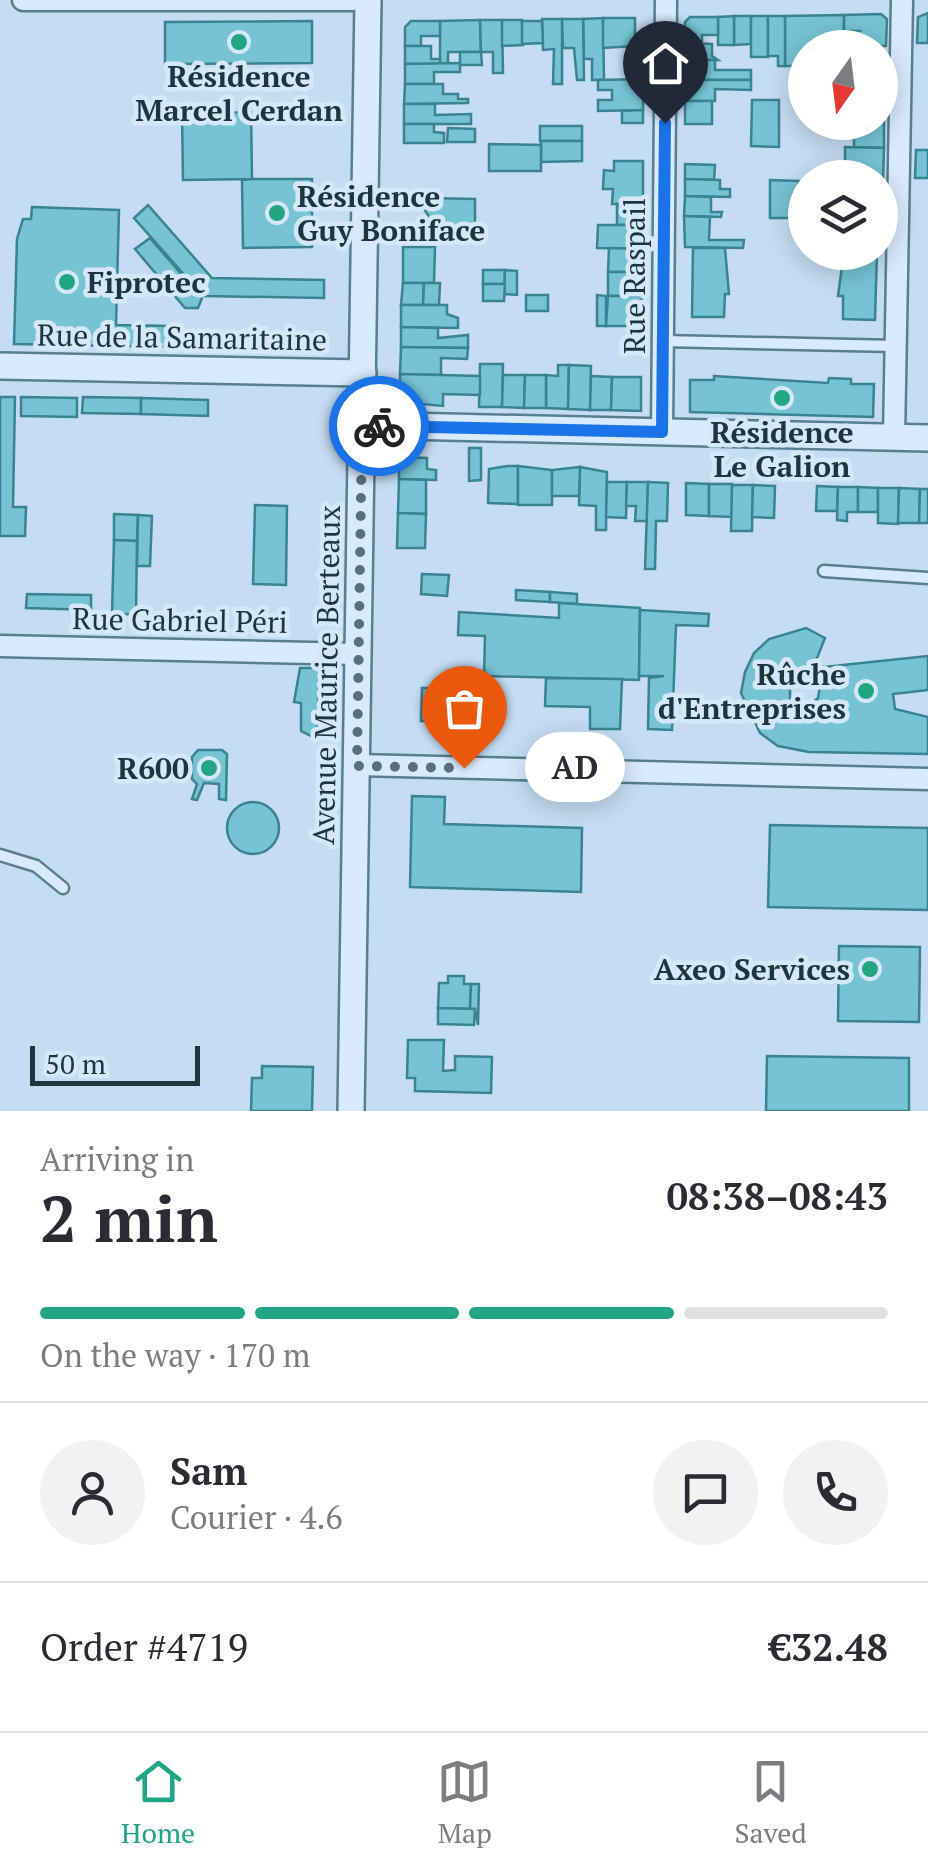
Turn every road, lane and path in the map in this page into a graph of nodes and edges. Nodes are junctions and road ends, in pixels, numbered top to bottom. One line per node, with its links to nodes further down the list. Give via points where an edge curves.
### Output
1 (24, 0): 2 (street)
2 (353, 0)
3 (368, 0): 9 (street, Avenue Maurice Berteaux)
4 (666, 0): 6 (street, Rue Raspail)
5 (902, 0): 7 (street)
6 (663, 341): 7 (lane); 11 (street, Rue Raspail)
7 (896, 346): 12 (street)
8 (0, 366): 9 (street, Rue de la Samaritaine)
9 (363, 373): 10 (street, Avenue Maurice Berteaux)
10 (362, 425): 11 (street); 17 (street, Avenue Maurice Berteaux)
11 (662, 432): 12 (street)
12 (894, 437): 13 (street)
13 (928, 438)
14 (824, 571): 15 (lane)
15 (928, 578)
16 (0, 646): 17 (street, Rue Gabriel Péri)
17 (358, 654): 18 (street, Avenue Maurice Berteaux)
18 (357, 766): 19 (street); 22 (street, Avenue Maurice Berteaux)
19 (928, 778)
20 (0, 855): 21 (lane, via 43,870)
21 (63, 888)
22 (351, 1111)

